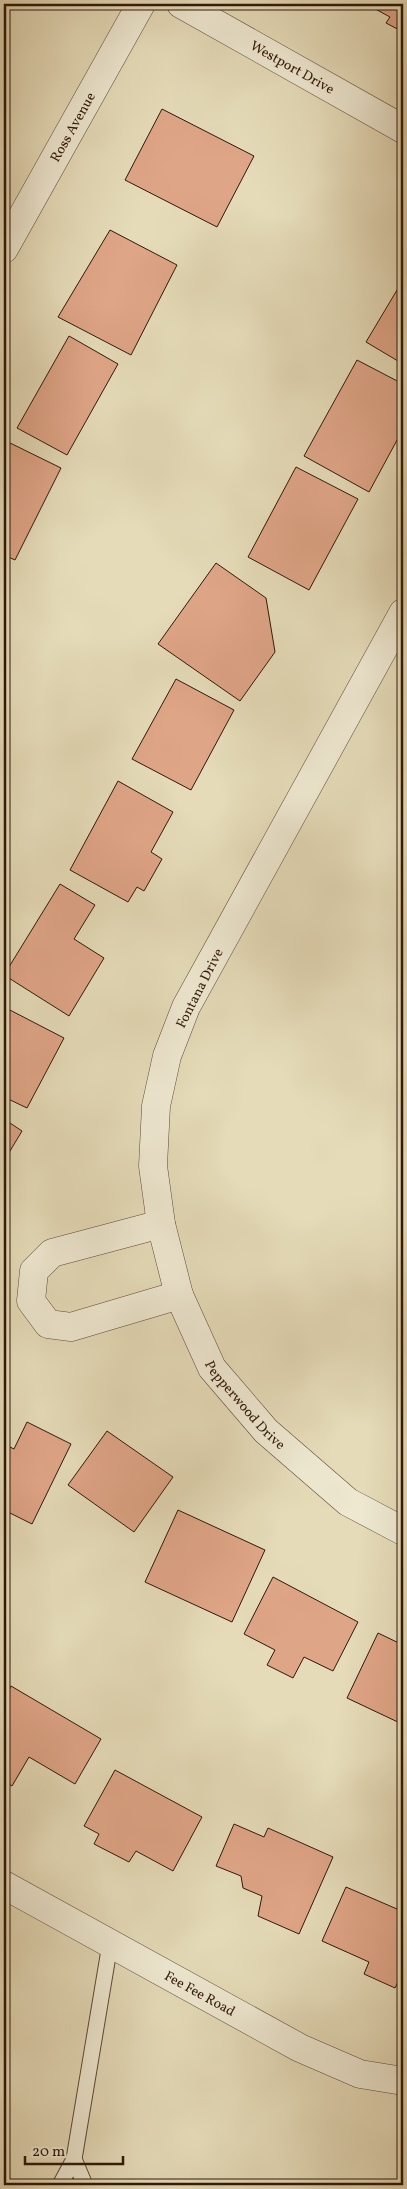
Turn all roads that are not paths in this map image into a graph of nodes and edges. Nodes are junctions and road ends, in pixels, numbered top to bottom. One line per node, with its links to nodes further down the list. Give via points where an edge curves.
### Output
1 (141, 4): 4 (street, Ross Avenue)
2 (181, 4): 3 (street, Westport Drive)
3 (403, 129)
4 (4, 249)
5 (403, 612): 6 (street, Fontana Drive, via 186,1008 167,1056 156,1106 154,1166)
6 (161, 1224): 7 (street, Pepperwood Drive); 7 (street, via 52,1253 34,1271 31,1301 48,1324 71,1327)
7 (179, 1294): 8 (street, Pepperwood Drive, via 212,1368 266,1431 348,1502)
8 (403, 1531)
9 (4, 1885): 10 (street, Fee Fee Road)
10 (110, 1944): 11 (street, Fee Fee Road, via 300,2048 360,2074); 12 (lane)
11 (403, 2081)
12 (74, 2159): 13 (lane); 14 (lane)
13 (60, 2185)
14 (86, 2185)

